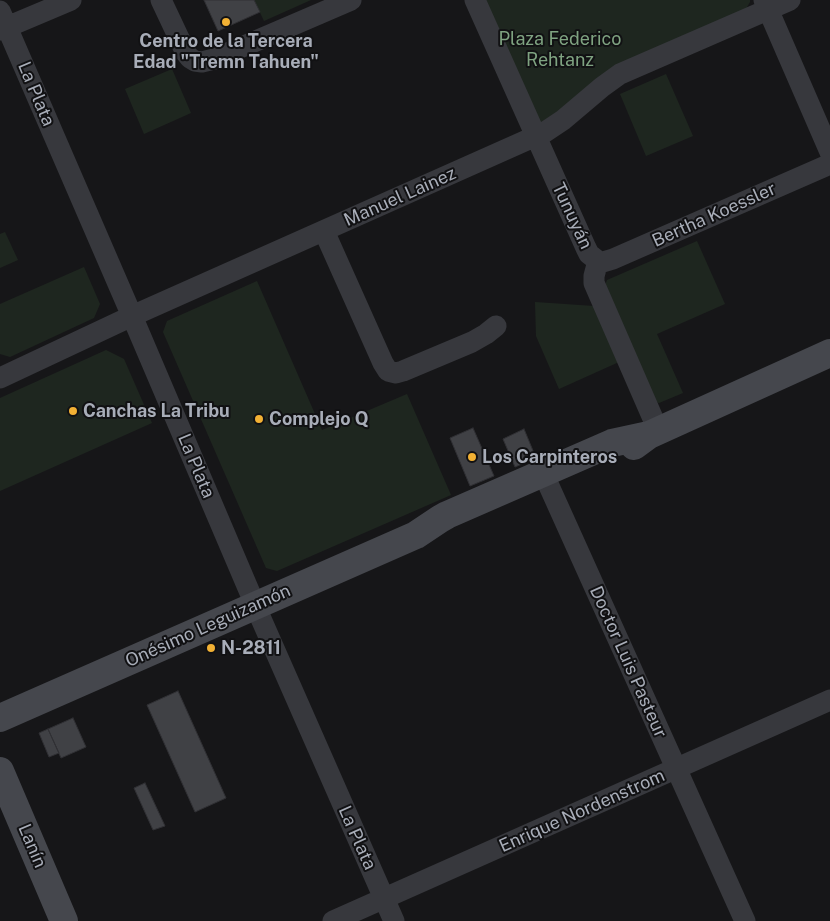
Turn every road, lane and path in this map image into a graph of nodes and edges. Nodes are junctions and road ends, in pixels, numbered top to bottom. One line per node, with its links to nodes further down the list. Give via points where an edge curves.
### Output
1 (71, 0): 7 (street)
2 (162, 0): 3 (street, via 182,47 190,58 202,62)
3 (351, 0)
4 (474, 0): 8 (street, Tunuyán)
5 (790, 0): 6 (street, Manuel Lainez)
6 (766, 5): 8 (street, Manuel Lainez, via 620,74 563,120); 9 (street)
7 (2, 23): 13 (street, La Plata)
8 (536, 136): 11 (street, Manuel Lainez); 12 (street, Tunuyán, via 586,248)
9 (830, 152)
10 (830, 164): 12 (street, Bertha Koessler, via 613,259)
11 (324, 231): 13 (street, Manuel Lainez); 14 (street, via 388,371 400,372 472,342)
12 (598, 261): 17 (street, Tunuyán, via 594,283)
13 (132, 316): 16 (street, Manuel Lainez); 20 (street, La Plata)
14 (496, 326)
15 (830, 353): 17 (street, Onésimo Leguizamón)
16 (0, 378)
17 (654, 432): 18 (street, Onésimo Leguizamón, via 625,452); 19 (street, Onésimo Leguizamón, via 604,447 447,516)
18 (549, 486): 19 (street, Onésimo Leguizamón, via 453,528); 23 (street, Doctor Luis Pasteur)
19 (416, 536): 20 (street, Onésimo Leguizamón)
20 (256, 606): 22 (street, Onésimo Leguizamón); 25 (street, La Plata)
21 (830, 700): 23 (street, Enrique Nordenstrom)
22 (0, 718)
23 (676, 769): 25 (street, Enrique Nordenstrom); 29 (street, Doctor Luis Pasteur)
24 (0, 772): 26 (street, Lanín)
25 (384, 898): 27 (street, Enrique Nordenstrom); 28 (street, La Plata)
26 (64, 921)
27 (333, 921)
28 (394, 921)
29 (745, 921)

